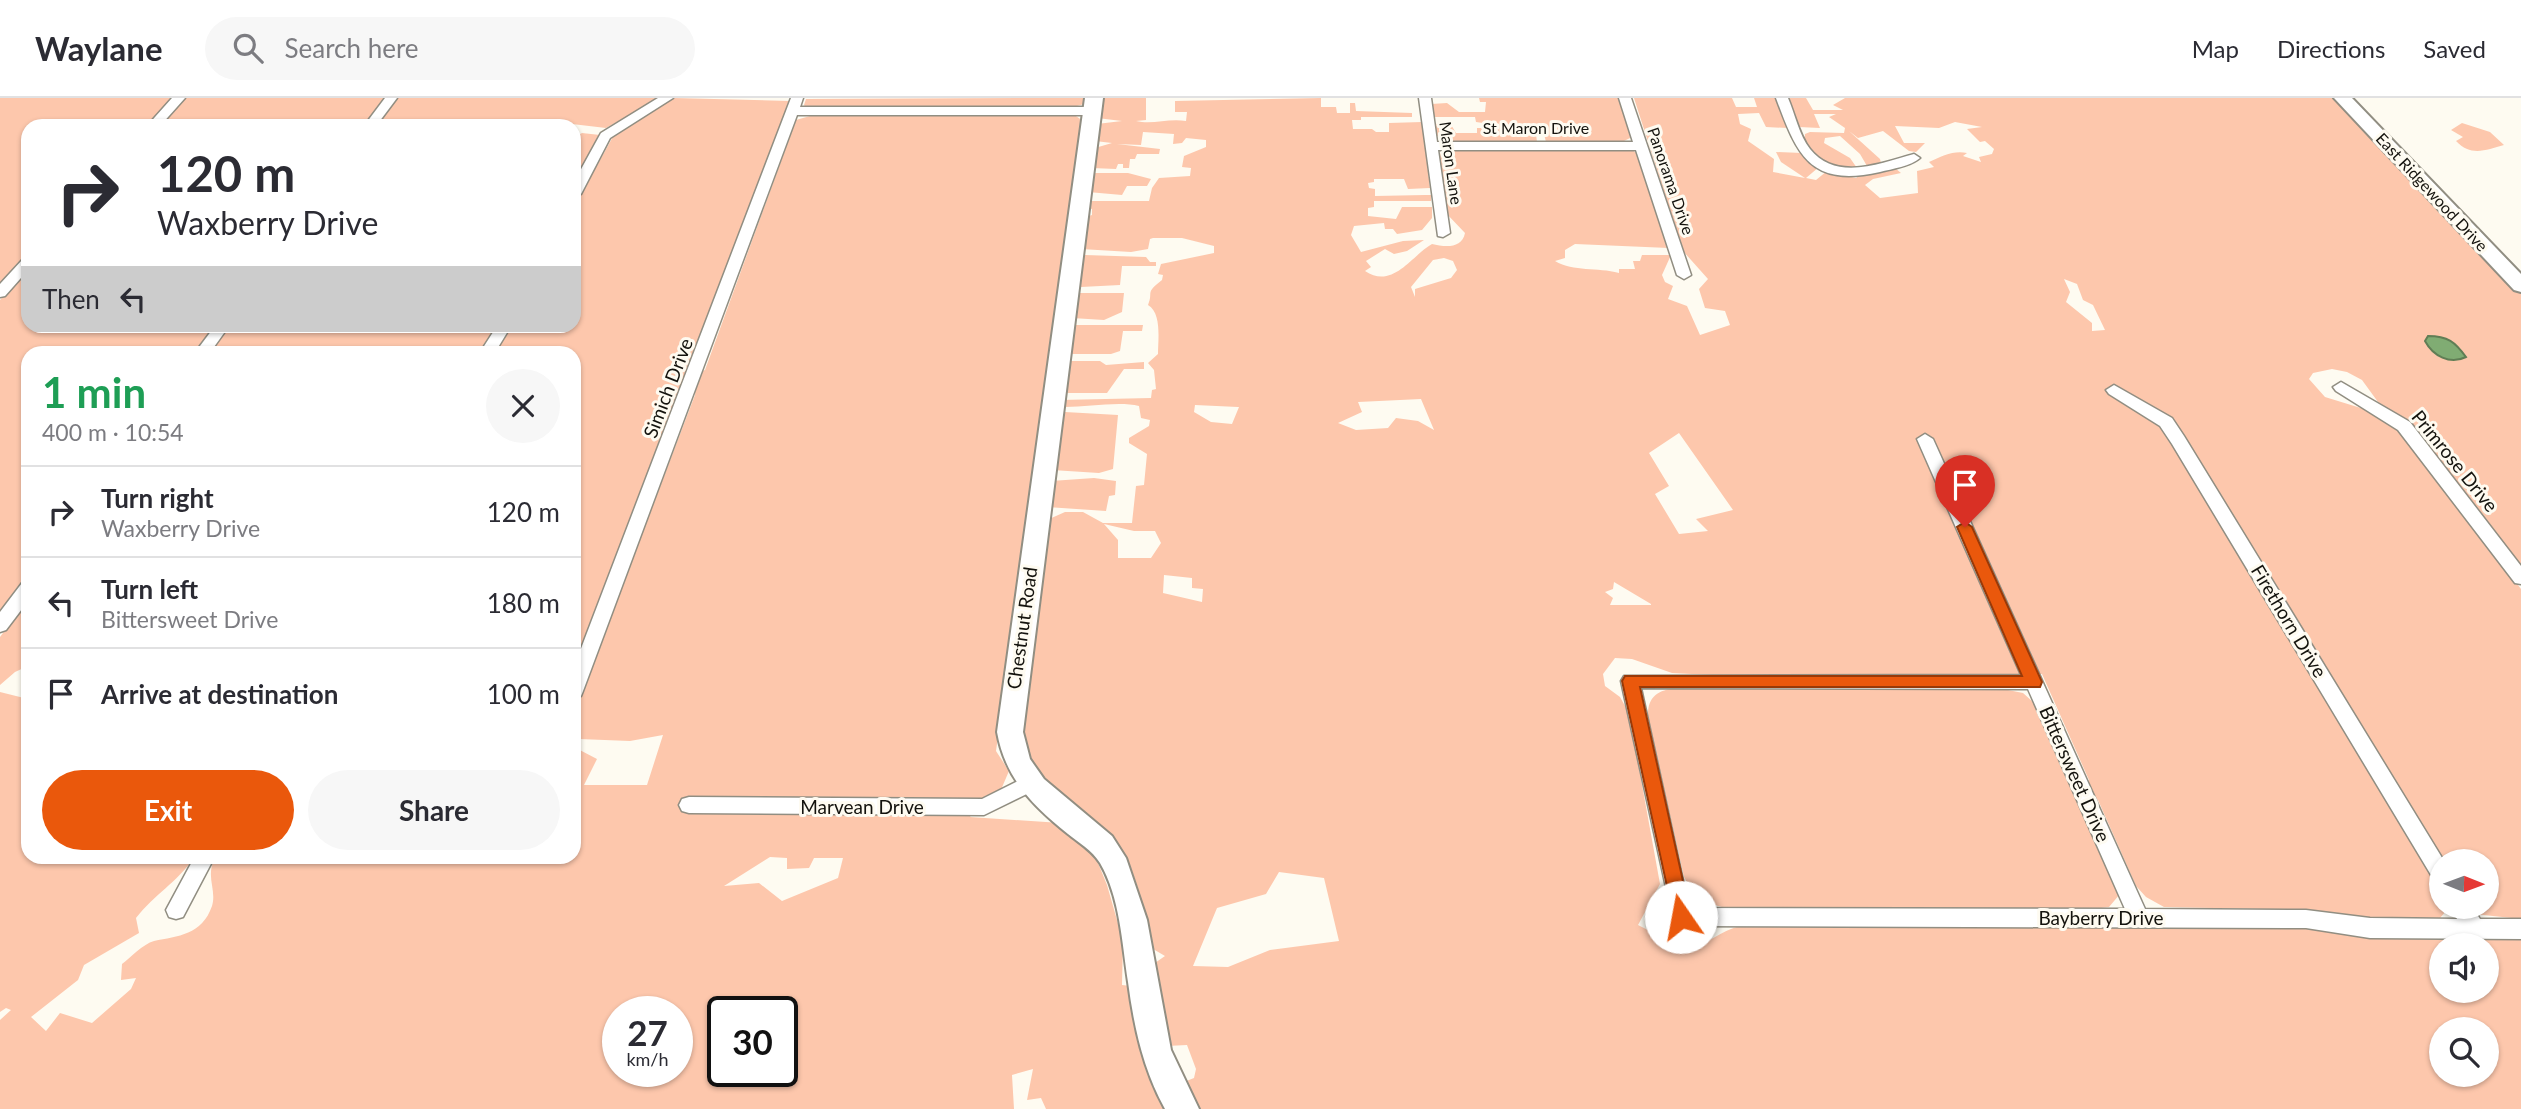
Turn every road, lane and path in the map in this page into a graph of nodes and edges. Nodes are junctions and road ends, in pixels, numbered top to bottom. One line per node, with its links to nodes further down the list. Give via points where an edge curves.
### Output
1 (179, 98): 10 (street)
2 (391, 98): 11 (street)
3 (667, 98): 15 (street, via 605,136)
4 (1425, 98): 12 (street, Maron Lane)
5 (1625, 98): 13 (street, Panorama Drive)
6 (1782, 98): 14 (street, via 1806,153 1822,166 1862,171)
7 (2343, 98): 19 (street, East Ridgewood Drive)
8 (795, 105): 9 (street); 27 (street, Simich Drive)
9 (1093, 105): 29 (street, Chestnut Road, via 1010,713 1012,749)
10 (160, 119)
11 (375, 119)
12 (1431, 145): 13 (street, St Maron Drive); 16 (street, Maron Lane)
13 (1640, 146): 18 (street, Panorama Drive)
14 (1914, 158)
15 (581, 181)
16 (1443, 233)
17 (21, 270): 20 (street)
18 (1684, 275)
19 (2521, 286)
20 (0, 293)
21 (2341, 387): 24 (street, Primrose Drive, via 2404,426)
22 (2114, 390): 31 (street, Firethorn Drive, via 2166,422)
23 (1925, 439): 28 (street, Bittersweet Drive)
24 (2521, 578)
25 (21, 597): 26 (street)
26 (0, 625)
27 (581, 672)
28 (2034, 682): 34 (street, Bittersweet Drive); 34 (street, Bayberry Drive, via 1630,681 1681,917)
29 (1030, 783): 30 (street, Marvean Drive, via 984,807); 38 (street, Chestnut Road, via 1098,840 1128,892 1147,1019 1168,1084)
30 (689, 805)
31 (2429, 854)
32 (201, 864): 33 (street)
33 (176, 910)
34 (2139, 918): 36 (street, Bayberry Drive, via 2306,919 2370,928)
35 (2468, 919): 36 (street)
36 (2474, 929): 37 (street, Bayberry Drive)
37 (2521, 929)
38 (1182, 1109)

